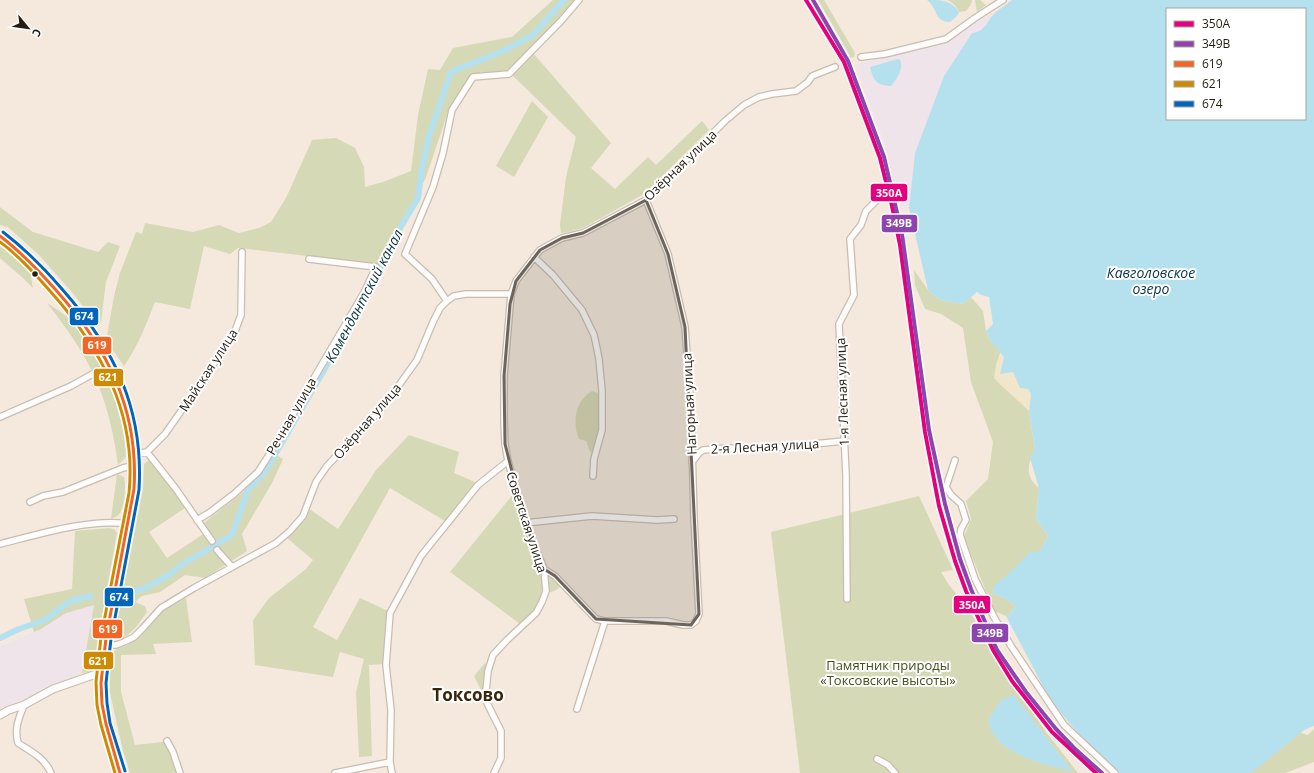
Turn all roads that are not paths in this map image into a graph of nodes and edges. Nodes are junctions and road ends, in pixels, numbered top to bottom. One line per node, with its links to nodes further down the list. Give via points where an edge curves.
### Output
1 (579, 0): 12 (street, via 509,74 473,77 452,110 433,187 405,254 432,279)
2 (1003, 0): 3 (street, via 946,39 885,54)
3 (861, 57)
4 (835, 68): 6 (street, Озёрная улица, via 812,76 796,91 759,97 744,105)
5 (878, 198): 15 (street, 1-я Лесная улица, via 866,211 861,225 850,239 854,295 839,324)
6 (646, 200): 9 (street, Озёрная улица, via 583,233 562,238 540,250); 20 (street, Нагорная улица, via 668,254 685,327)
7 (0, 236): 13 (main road, via 27,259 67,303 98,344)
8 (242, 252): 16 (street, Майская улица, via 241,315 235,331 165,434)
9 (534, 257): 11 (street, Озёрная улица, via 516,281); 22 (street, via 582,310 594,335 602,391 602,430 594,459)
10 (309, 259): 25 (street, Речная улица, via 376,268 258,472 234,494)
11 (511, 294): 12 (street, via 466,294 454,296); 19 (street, Советская улица, via 504,376 504,421)
12 (447, 301): 31 (street, Озёрная улица, via 440,308 417,360 384,406 316,482 303,516 276,543)
13 (109, 366): 14 (street, via 71,386); 17 (main road, via 129,420)
14 (0, 416)
15 (844, 441): 20 (street, 2-я Лесная улица, via 762,449 703,450); 33 (street, 1-я Лесная улица)
16 (147, 452): 17 (street); 25 (street)
17 (135, 454): 21 (main road)
18 (955, 460): 50 (street, via 946,487 961,504 966,520 960,535 975,579 995,619 1064,725)
19 (508, 461): 26 (street, Советская улица); 42 (street, via 478,485 421,556 390,613 386,665 391,710)
20 (692, 462): 34 (street, Нагорная улица, via 699,614 696,621 691,625 666,621)
21 (136, 466): 23 (street, via 123,468 64,492 43,496); 27 (main road)
22 (593, 476)
23 (30, 502)
24 (674, 519): 26 (street, via 592,516)
25 (197, 520): 28 (street)
26 (525, 523): 32 (street, Советская улица)
27 (127, 524): 29 (street, via 115,522 79,526); 35 (main road)
28 (212, 541)
29 (0, 544)
30 (217, 550): 31 (street)
31 (232, 567): 35 (street, Озёрная улица, via 161,608 134,637 116,645)
32 (544, 570): 34 (street, via 555,576 596,618); 48 (street, Советская улица, via 546,591 536,613 493,655 488,671 488,702 501,731 501,758)
33 (847, 599)
34 (605, 621): 38 (street)
35 (105, 645): 36 (main road)
36 (102, 672): 37 (street, via 53,689); 44 (main road, via 104,716)
37 (24, 705): 39 (street); 43 (street, via 16,734 18,743 43,761)
38 (577, 709)
39 (0, 715)
40 (167, 741): 45 (street)
41 (877, 759): 49 (street, via 888,765)
42 (390, 762): 46 (street); 47 (street)
43 (51, 773)
44 (120, 773)
45 (180, 773)
46 (335, 773)
47 (392, 773)
48 (494, 773)
49 (895, 773)
50 (1115, 773)

